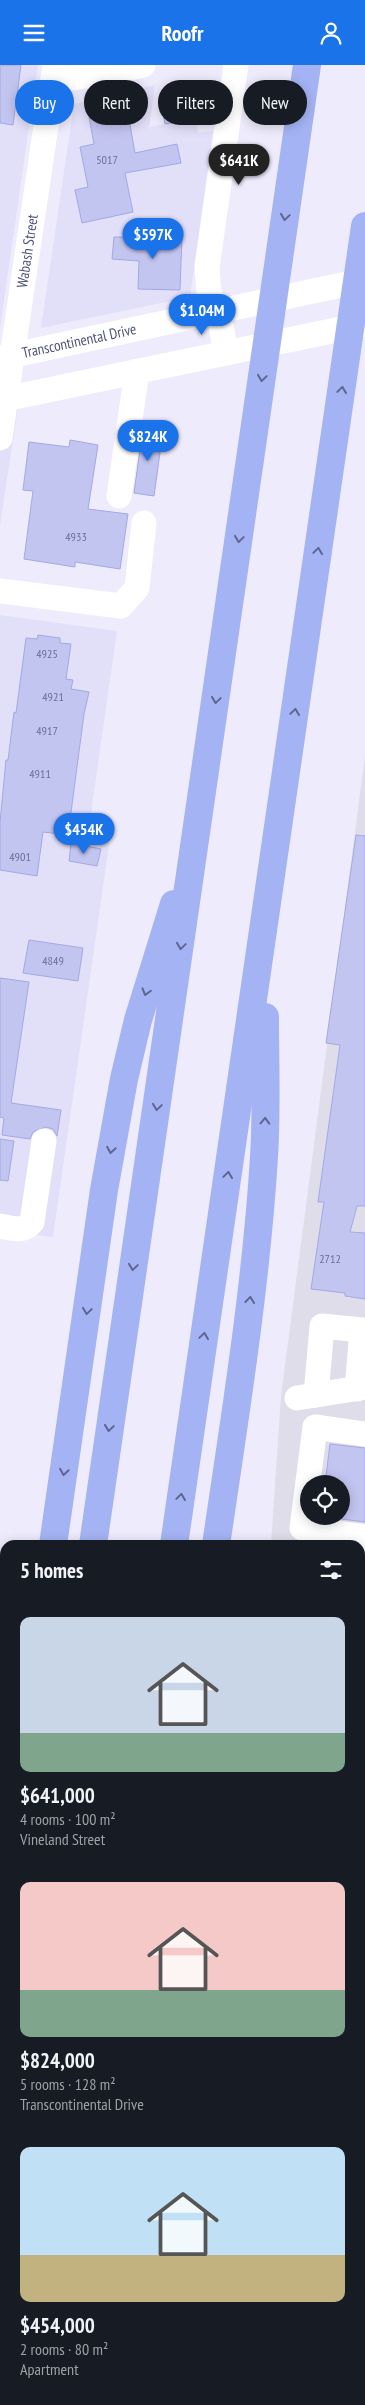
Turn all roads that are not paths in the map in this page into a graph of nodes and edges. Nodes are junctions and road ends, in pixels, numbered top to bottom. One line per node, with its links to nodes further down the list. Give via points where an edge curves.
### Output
1 (143, 65): 4 (street, via 101,74)
2 (236, 65): 7 (street, via 207,267 209,293)
3 (307, 65): 17 (highway, one-way to 17)
4 (54, 72): 10 (street, Wabash Street)
5 (365, 226): 18 (highway, one-way to 5)
6 (365, 280): 7 (street, Transcontinental Drive)
7 (218, 311): 9 (street); 10 (street, Transcontinental Drive)
8 (365, 324): 9 (street)
9 (226, 352): 11 (street)
10 (6, 357): 12 (street, Wabash Street)
11 (137, 371): 12 (street); 14 (street)
12 (3, 399): 13 (street, Wabash Street)
13 (0, 438)
14 (119, 496)
15 (144, 523): 16 (street, via 137,588 121,606)
16 (0, 591)
17 (198, 828): 25 (highway, one-way to 25, via 154,964 124,1079 104,1190); 26 (highway, one-way to 26)
18 (264, 929): 22 (highway, one-way to 18, via 254,1270 264,1155); 27 (highway, one-way to 18)
19 (44, 1141): 20 (street, via 32,1222 23,1229)
20 (0, 1227)
21 (361, 1388): 21 (street, via 307,1397 322,1326 362,1330)
22 (235, 1418): 28 (highway); 29 (highway)
23 (365, 1434): 24 (street, via 315,1427 302,1528)
24 (365, 1537)
25 (52, 1540)
26 (93, 1540)
27 (175, 1540)
28 (217, 1540)
29 (226, 1540)

